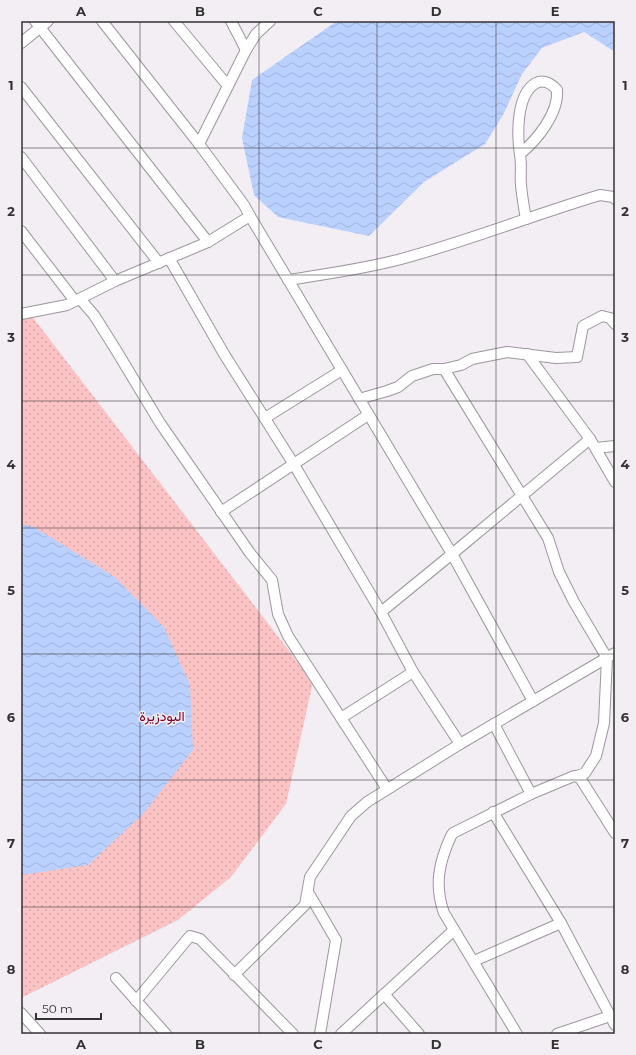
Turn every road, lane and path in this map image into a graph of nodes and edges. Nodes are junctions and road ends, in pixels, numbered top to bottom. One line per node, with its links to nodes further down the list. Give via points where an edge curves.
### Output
1 (102, 21): 10 (street)
2 (174, 21): 8 (street)
3 (231, 21): 7 (street)
4 (270, 21): 7 (street, via 256,34)
5 (41, 23): 6 (street); 17 (street)
6 (21, 43)
7 (246, 50): 8 (street)
8 (228, 86): 10 (street)
9 (21, 87): 19 (street)
10 (199, 144): 14 (street)
11 (520, 154): 11 (street, via 517,145 520,111 532,85 546,82 557,90 556,107 529,147); 15 (street, via 521,187)
12 (21, 157): 21 (street)
13 (615, 199): 15 (street, via 612,196 600,195)
14 (250, 216): 17 (street); 20 (street)
15 (526, 219): 20 (street, via 399,260)
16 (21, 231): 22 (street)
17 (208, 242): 18 (street)
18 (169, 258): 19 (street); 30 (street, via 224,354)
19 (159, 263): 21 (street)
20 (288, 280): 27 (street)
21 (115, 281): 22 (street)
22 (77, 300): 23 (street, via 60,307); 37 (street, via 94,315 160,423)
23 (21, 314)
24 (615, 324): 25 (street, via 610,318 602,316 583,326 577,357 556,358)
25 (527, 354): 26 (street, via 507,352 472,359); 31 (street)
26 (444, 369): 28 (street, via 433,369 412,376 398,387); 36 (street)
27 (342, 370): 28 (street); 30 (street)
28 (359, 399): 29 (street)
29 (368, 414): 34 (street); 38 (street)
30 (265, 418): 34 (street)
31 (590, 439): 33 (street); 36 (street)
32 (615, 446): 33 (street)
33 (596, 448): 35 (street)
34 (293, 463): 37 (street); 39 (street)
35 (615, 482)
36 (521, 497): 38 (street); 40 (street, via 548,538 559,572 574,602)
37 (221, 512): 43 (street, via 272,580 278,614 288,636)
38 (452, 554): 39 (street); 42 (street)
39 (380, 612): 41 (street)
40 (611, 655): 42 (street); 46 (street, via 604,723 596,756 585,773)
41 (414, 672): 43 (street); 45 (street)
42 (533, 700): 44 (street)
43 (342, 718): 47 (street)
44 (494, 724): 45 (street); 48 (street)
45 (460, 744): 47 (street)
46 (577, 776): 48 (street); 50 (street)
47 (387, 790): 51 (street, via 351,816 310,877)
48 (531, 794): 49 (street)
49 (493, 812): 52 (street); 53 (street, via 453,833 448,843 437,885 438,898)
50 (615, 833)
51 (308, 892): 55 (street, via 305,905); 64 (street, via 336,940)
52 (561, 923): 54 (street); 60 (street)
53 (454, 930): 54 (street); 57 (street)
54 (474, 961): 67 (street)
55 (234, 976): 58 (street, via 200,939 190,936); 63 (street)
56 (116, 978): 58 (street)
57 (384, 994): 65 (street); 66 (street)
58 (136, 1001): 62 (street)
59 (21, 1013): 61 (street)
60 (612, 1020): 68 (street)
61 (40, 1034)
62 (166, 1034)
63 (293, 1034)
64 (320, 1034)
65 (341, 1034)
66 (419, 1034)
67 (516, 1034)
68 (557, 1034)

